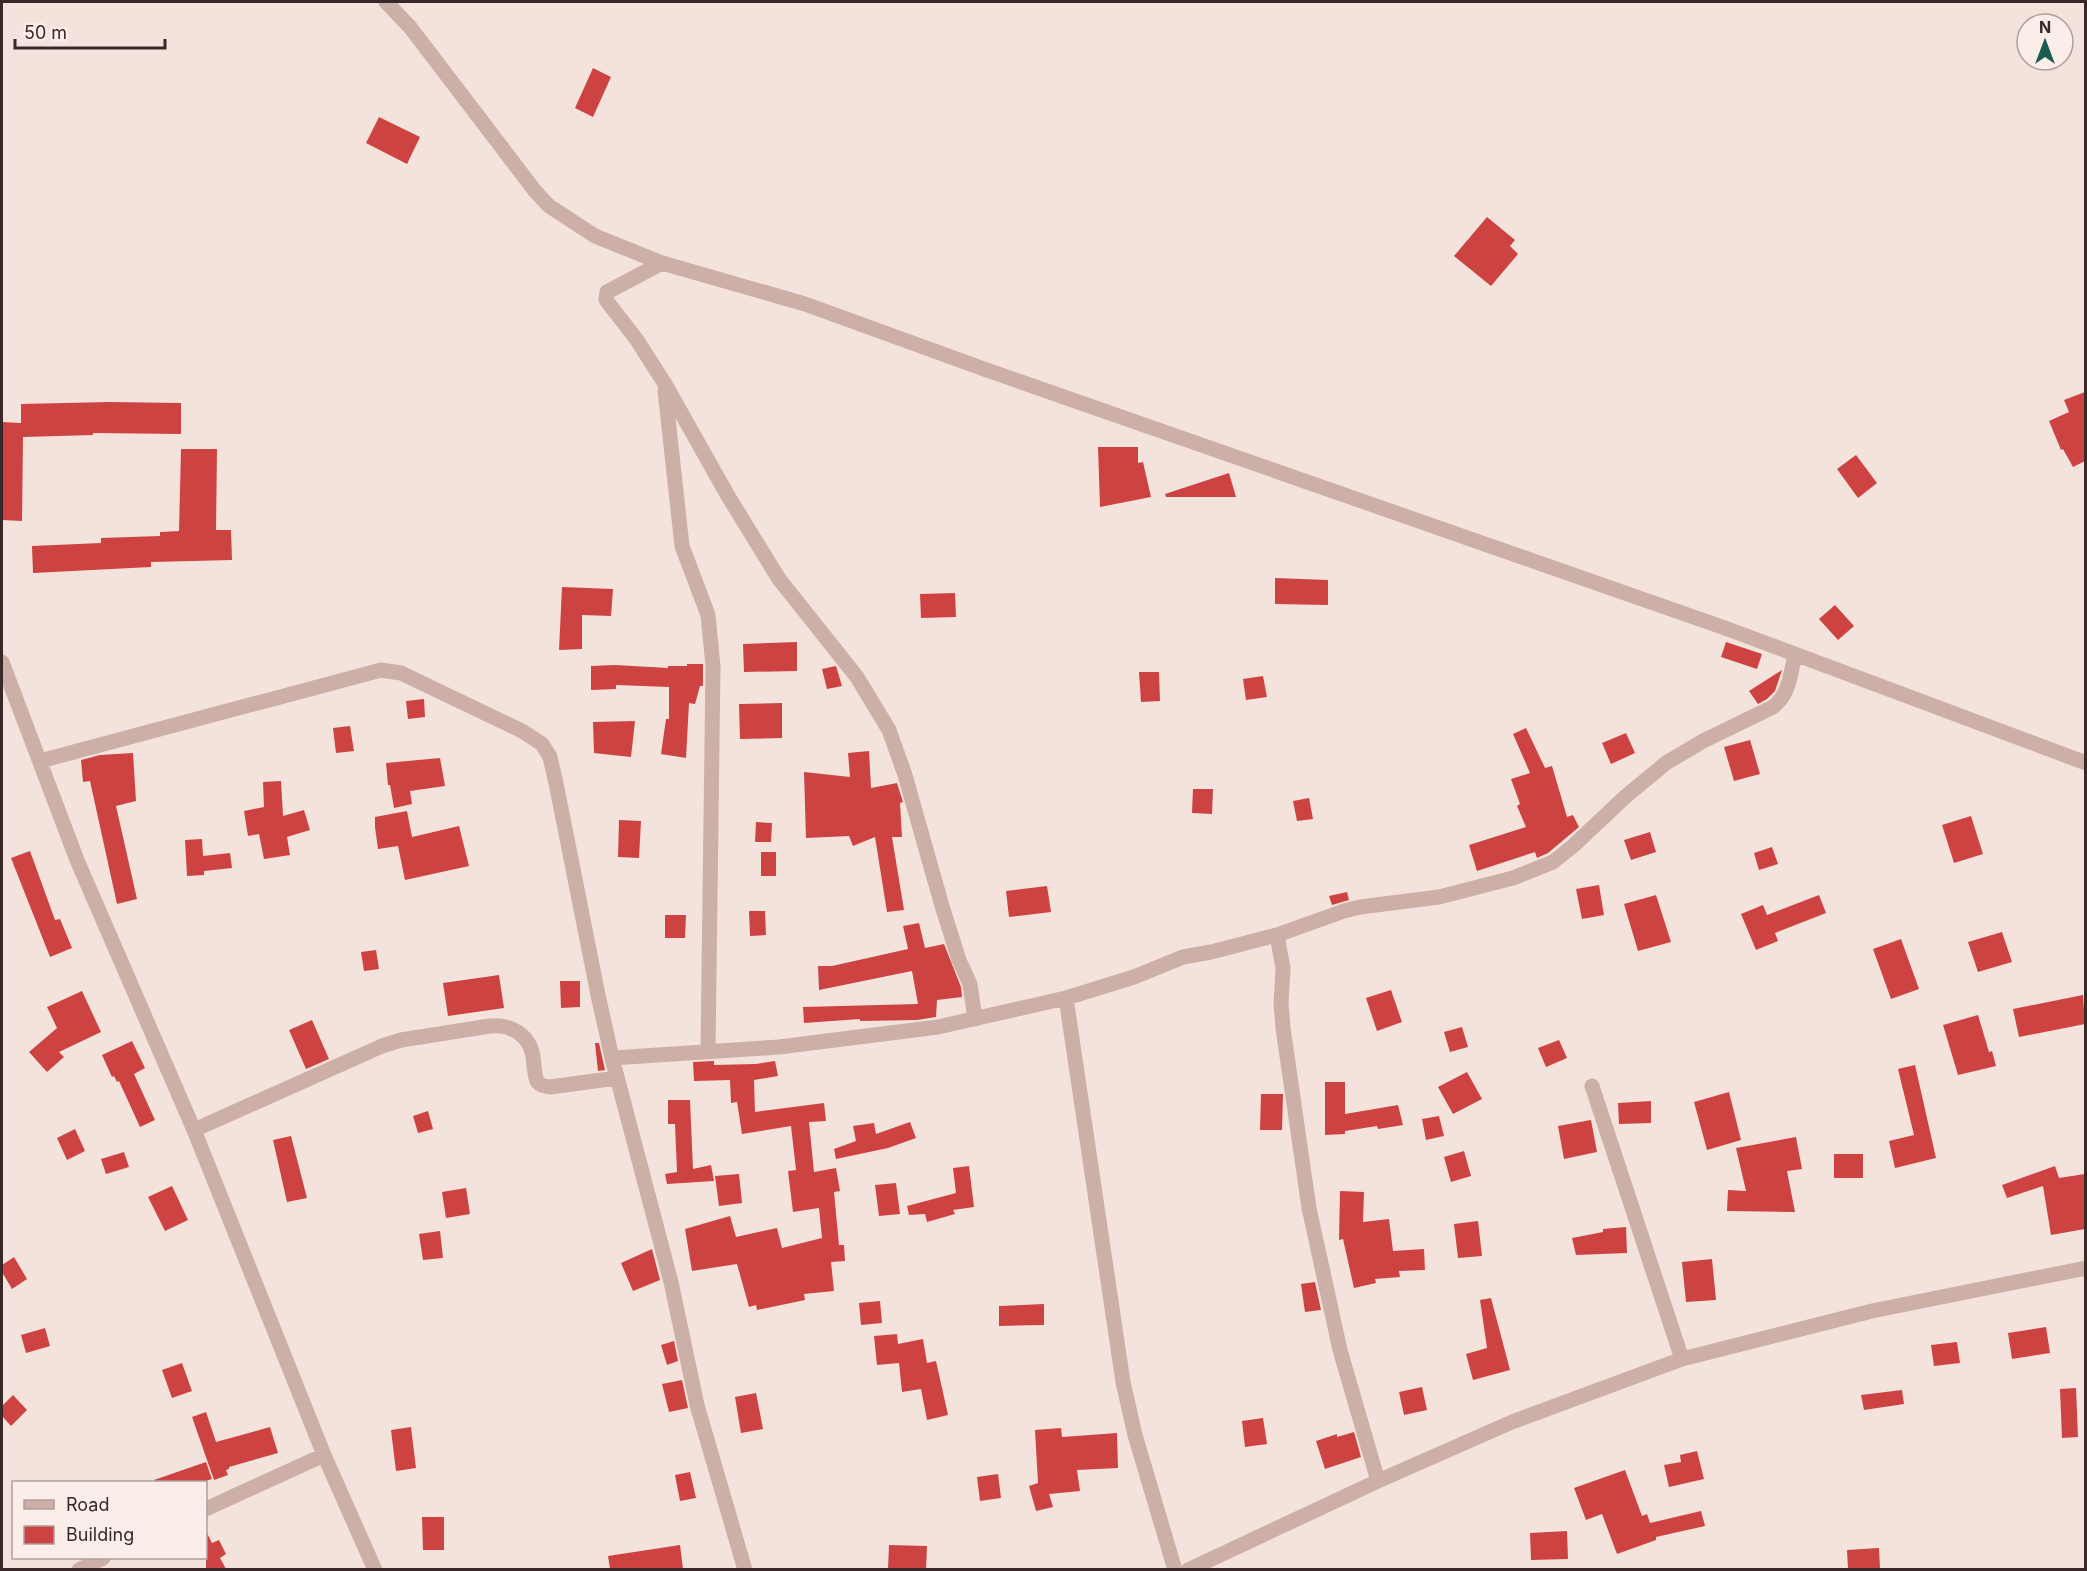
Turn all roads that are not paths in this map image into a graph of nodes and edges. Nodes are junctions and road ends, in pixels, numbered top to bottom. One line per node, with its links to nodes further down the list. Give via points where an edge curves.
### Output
1 (386, 2): 2 (street, via 410,27 549,206 595,236)
2 (662, 263): 3 (street, via 607,292 605,297); 4 (street, via 805,304)
3 (665, 384): 10 (street, via 779,579 857,677 889,730 959,960 970,984); 11 (street, via 682,546 708,615 713,656)
4 (1795, 655): 7 (street); 8 (street, via 1783,699 1666,763 1553,862 1514,878 1439,897 1344,911)
5 (2, 662): 6 (street)
6 (40, 761): 12 (street, via 381,670 401,673 522,731 542,744 549,757); 15 (street, via 77,860)
7 (2085, 763)
8 (1277, 936): 9 (street, via 1183,957); 19 (street, via 1283,968 1283,1028 1309,1208 1341,1350)
9 (1066, 998): 10 (street); 25 (street, via 1123,1382)
10 (975, 1019): 11 (street, via 779,1047)
11 (708, 1051): 12 (street)
12 (612, 1058): 13 (street)
13 (617, 1078): 15 (street, via 550,1087 540,1084 525,1039 512,1027 490,1026 382,1046); 24 (street, via 671,1282 697,1405)
14 (1592, 1086): 17 (street)
15 (194, 1130): 18 (street)
16 (2085, 1268): 17 (street, via 1872,1311)
17 (1682, 1359): 19 (street, via 1512,1422)
18 (324, 1455): 20 (street); 23 (street)
19 (1378, 1481): 26 (street)
20 (207, 1509)
21 (99, 1559): 22 (street)
22 (79, 1569)
23 (375, 1569)
24 (745, 1569)
25 (1175, 1569)
26 (1188, 1569)

